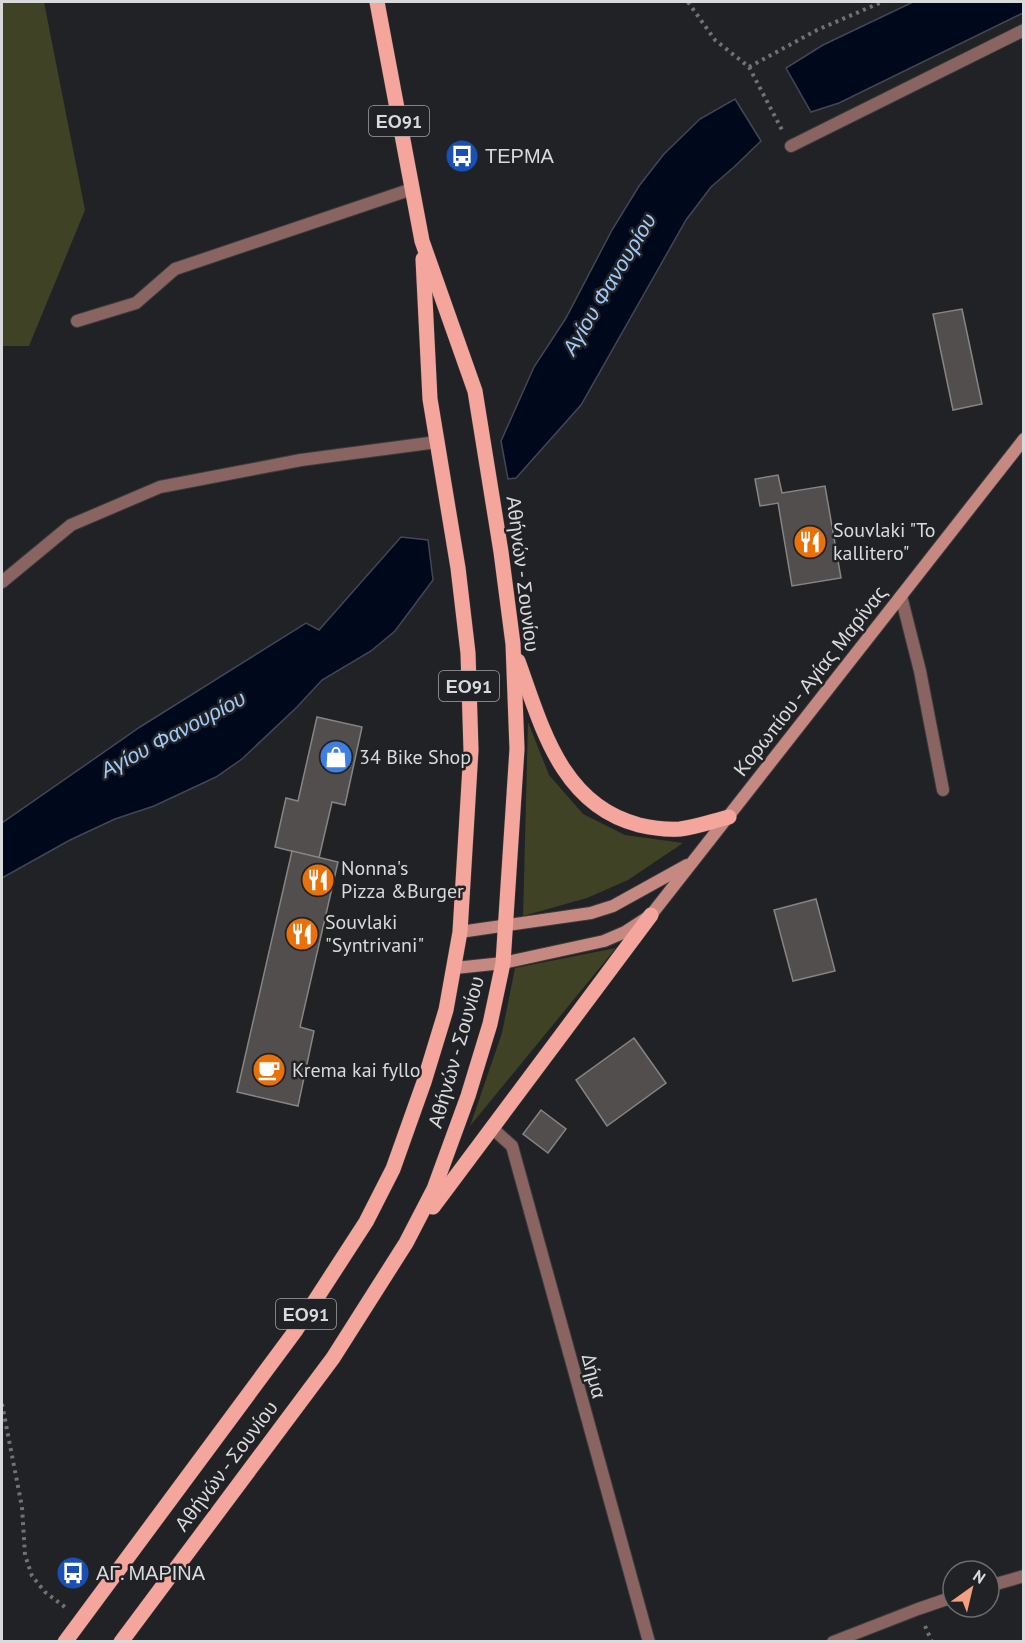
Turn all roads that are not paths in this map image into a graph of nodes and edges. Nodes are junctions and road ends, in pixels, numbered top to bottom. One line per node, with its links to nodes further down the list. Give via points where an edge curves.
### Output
1 (377, 2): 4 (main road, Αθήνών - Σουνίου / ΕΟ91)
2 (1023, 30): 3 (street)
3 (791, 146)
4 (412, 189): 5 (main road, Αθήνών - Σουνίου / ΕΟ91); 6 (street, via 175,269 136,303)
5 (422, 241): 8 (main road, Αθήνών - Σουνίου / ΕΟ91, via 430,399); 11 (main road, Αθήνών - Σουνίου / ΕΟ91, via 475,390)
6 (77, 321)
7 (1023, 439): 10 (main road, Κορωπίου - Αγίας Μαρίνας)
8 (437, 442): 9 (street, via 301,460 160,487 71,525); 17 (main road, Αθήνών - Σουνίου / ΕΟ91, via 468,653 471,750)
9 (2, 582)
10 (902, 596): 12 (street); 13 (main road, Κορωπίου - Αγίας Μαρίνας)
11 (513, 644): 13 (main road, via 542,729 560,765 592,801 618,820 650,827 680,829); 16 (main road, Αθήνών - Σουνίου / ΕΟ91, via 517,749)
12 (943, 790)
13 (729, 817): 14 (main road, Κορωπίου - Αγίας Μαρίνας)
14 (693, 862): 15 (main road, Κορωπίου - Αγίας Μαρίνας); 16 (main road, Κορωπίου - Αγίας Μαρίνας, via 591,914)
15 (651, 915): 18 (main road, Κορωπίου - Αγίας Μαρίνας, via 604,941); 20 (main road)
16 (506, 926): 17 (main road, Κορωπίου - Αγίας Μαρίνας); 18 (main road, Αθήνών - Σουνίου / ΕΟ91)
17 (460, 932): 19 (main road, Αθήνών - Σουνίου / ΕΟ91)
18 (503, 963): 19 (main road, Κορωπίου - Αγίας Μαρίνας); 21 (main road, Αθήνών - Σουνίου / ΕΟ91, via 468,1096 434,1190)
19 (455, 968): 25 (main road, Αθήνών - Σουνίου / ΕΟ91, via 424,1082 393,1169 366,1222 296,1330)
20 (492, 1128): 21 (main road); 27 (street, Δήμα, via 512,1146)
21 (406, 1243): 26 (main road, Αθήνών - Σουνίου / ΕΟ91, via 333,1358)
22 (1023, 1576): 23 (street)
23 (1001, 1582)
24 (941, 1602): 28 (street)
25 (65, 1641)
26 (121, 1641)
27 (649, 1641)
28 (834, 1641)

